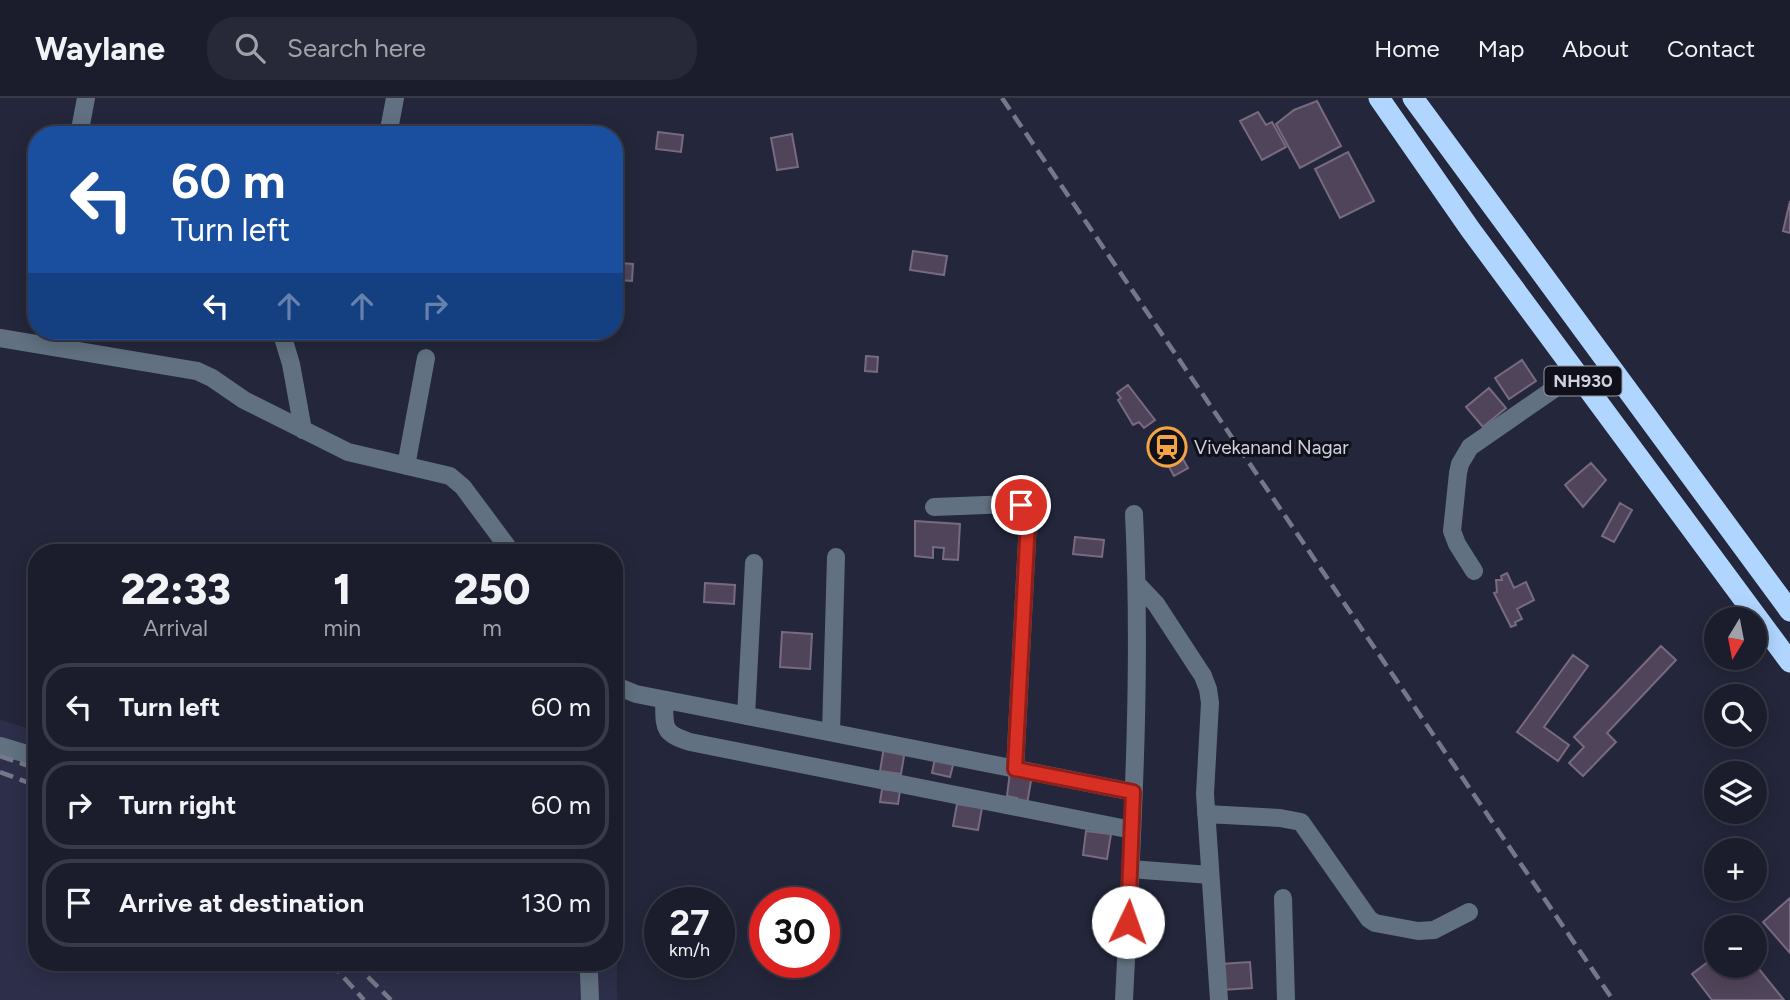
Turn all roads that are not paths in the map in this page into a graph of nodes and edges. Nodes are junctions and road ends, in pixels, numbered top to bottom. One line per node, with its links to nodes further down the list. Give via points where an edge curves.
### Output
1 (86, 98): 5 (street)
2 (394, 98): 6 (street)
3 (1413, 98): 18 (highway, NH930)
4 (1387, 101): 12 (highway, NH930, via 1470,229)
5 (81, 126)
6 (389, 126)
7 (0, 338): 8 (street)
8 (28, 338)
9 (51, 340): 13 (street, via 197,371)
10 (284, 340): 13 (street)
11 (426, 358): 14 (street)
12 (1577, 373): 21 (highway, NH930); 22 (street, via 1470,447 1460,464 1452,531)
13 (303, 430): 14 (street, via 348,452)
14 (407, 466): 17 (street, via 457,480)
15 (934, 507): 32 (street, via 1011,504 1027,510)
16 (1134, 514): 23 (street)
17 (505, 544)
18 (1746, 551): 21 (highway); 24 (highway, NH930)
19 (836, 557): 29 (street)
20 (754, 563): 28 (street)
21 (1721, 570): 25 (highway, NH930)
22 (1474, 571)
23 (1138, 584): 33 (street); 34 (street, via 1156,604 1208,689)
24 (1790, 611)
25 (1790, 662)
26 (623, 689): 27 (street)
27 (664, 700): 28 (street); 35 (street, via 665,729 690,742)
28 (746, 716): 29 (street)
29 (831, 733): 32 (street)
30 (0, 746): 31 (street)
31 (28, 754)
32 (1015, 769): 33 (street)
33 (1133, 792): 35 (street)
34 (1206, 814): 37 (street); 39 (street, via 1301,822 1375,923 1434,930)
35 (1132, 830): 36 (street)
36 (1130, 869): 37 (street); 42 (street)
37 (1210, 875): 43 (street)
38 (1283, 898): 44 (street)
39 (1469, 912)
40 (588, 971): 41 (street)
41 (590, 1000)
42 (1124, 1000)
43 (1219, 1000)
44 (1286, 1000)

